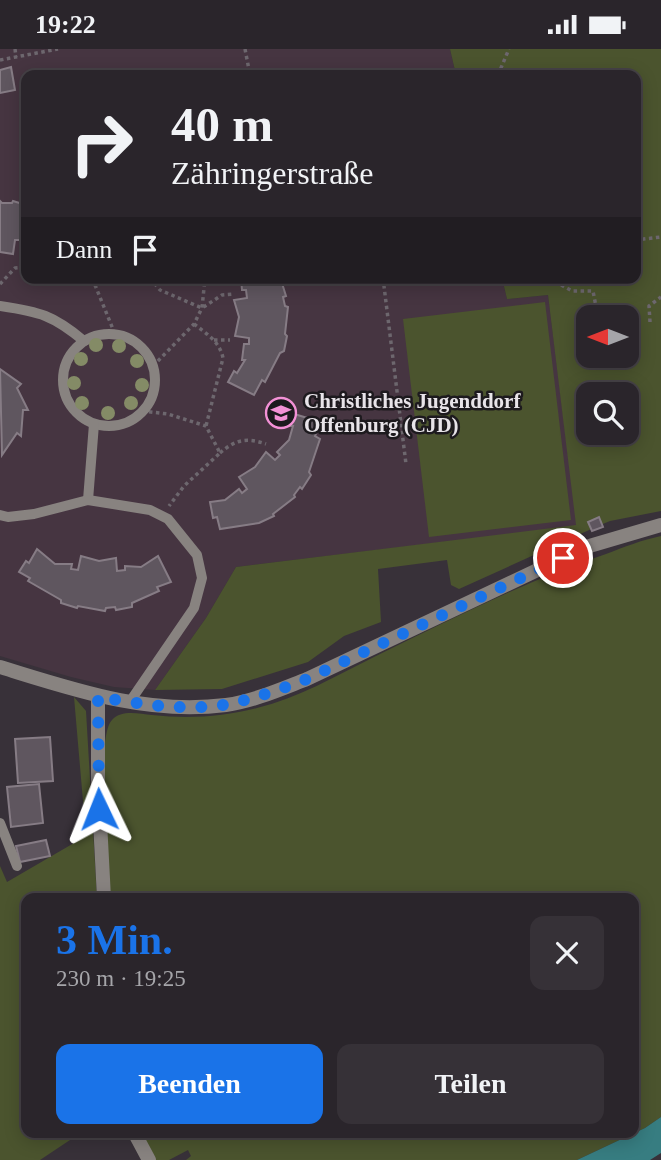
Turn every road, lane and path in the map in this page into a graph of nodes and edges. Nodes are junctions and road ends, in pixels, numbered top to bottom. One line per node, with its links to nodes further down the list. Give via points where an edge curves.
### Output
1 (15, 49): 5 (path)
2 (58, 49): 5 (path)
3 (245, 49): 7 (path)
4 (509, 49): 8 (path)
5 (16, 57): 6 (path)
6 (0, 60)
7 (249, 70)
8 (500, 70)
9 (661, 237): 10 (path)
10 (641, 239)
11 (21, 267): 17 (path)
12 (95, 284): 25 (path)
13 (155, 284): 22 (path)
14 (204, 284): 22 (path)
15 (384, 284): 35 (path)
16 (560, 284): 20 (path, via 572,291 593,291)
17 (0, 285)
18 (234, 294): 22 (path, via 222,295)
19 (661, 297): 23 (path, via 649,306)
20 (596, 305)
21 (0, 306): 28 (lane, via 60,321)
22 (202, 308): 24 (path)
23 (650, 322)
24 (194, 324): 26 (path); 29 (path)
25 (115, 334): 28 (lane); 29 (lane, via 138,345)
26 (214, 340): 27 (path); 32 (path, via 223,358)
27 (230, 340)
28 (84, 341): 31 (lane, via 73,351 63,378 71,406)
29 (153, 366): 30 (lane, via 153,390)
30 (142, 411): 31 (lane, via 120,425); 32 (path)
31 (94, 423): 36 (lane)
32 (206, 426): 34 (path)
33 (266, 445): 34 (path, via 242,440)
34 (220, 453): 38 (path, via 184,486)
35 (406, 464)
36 (88, 500): 37 (lane, via 34,514); 38 (lane)
37 (0, 515)
38 (163, 516): 42 (lane, via 197,555 202,578 194,608)
39 (661, 525): 42 (street, via 586,547 273,693 226,705)
40 (0, 667): 41 (street)
41 (98, 697): 42 (street); 45 (street)
42 (128, 703)
43 (0, 823): 44 (lane)
44 (17, 866)
45 (104, 893)
46 (137, 1138): 47 (street)
47 (149, 1160)

